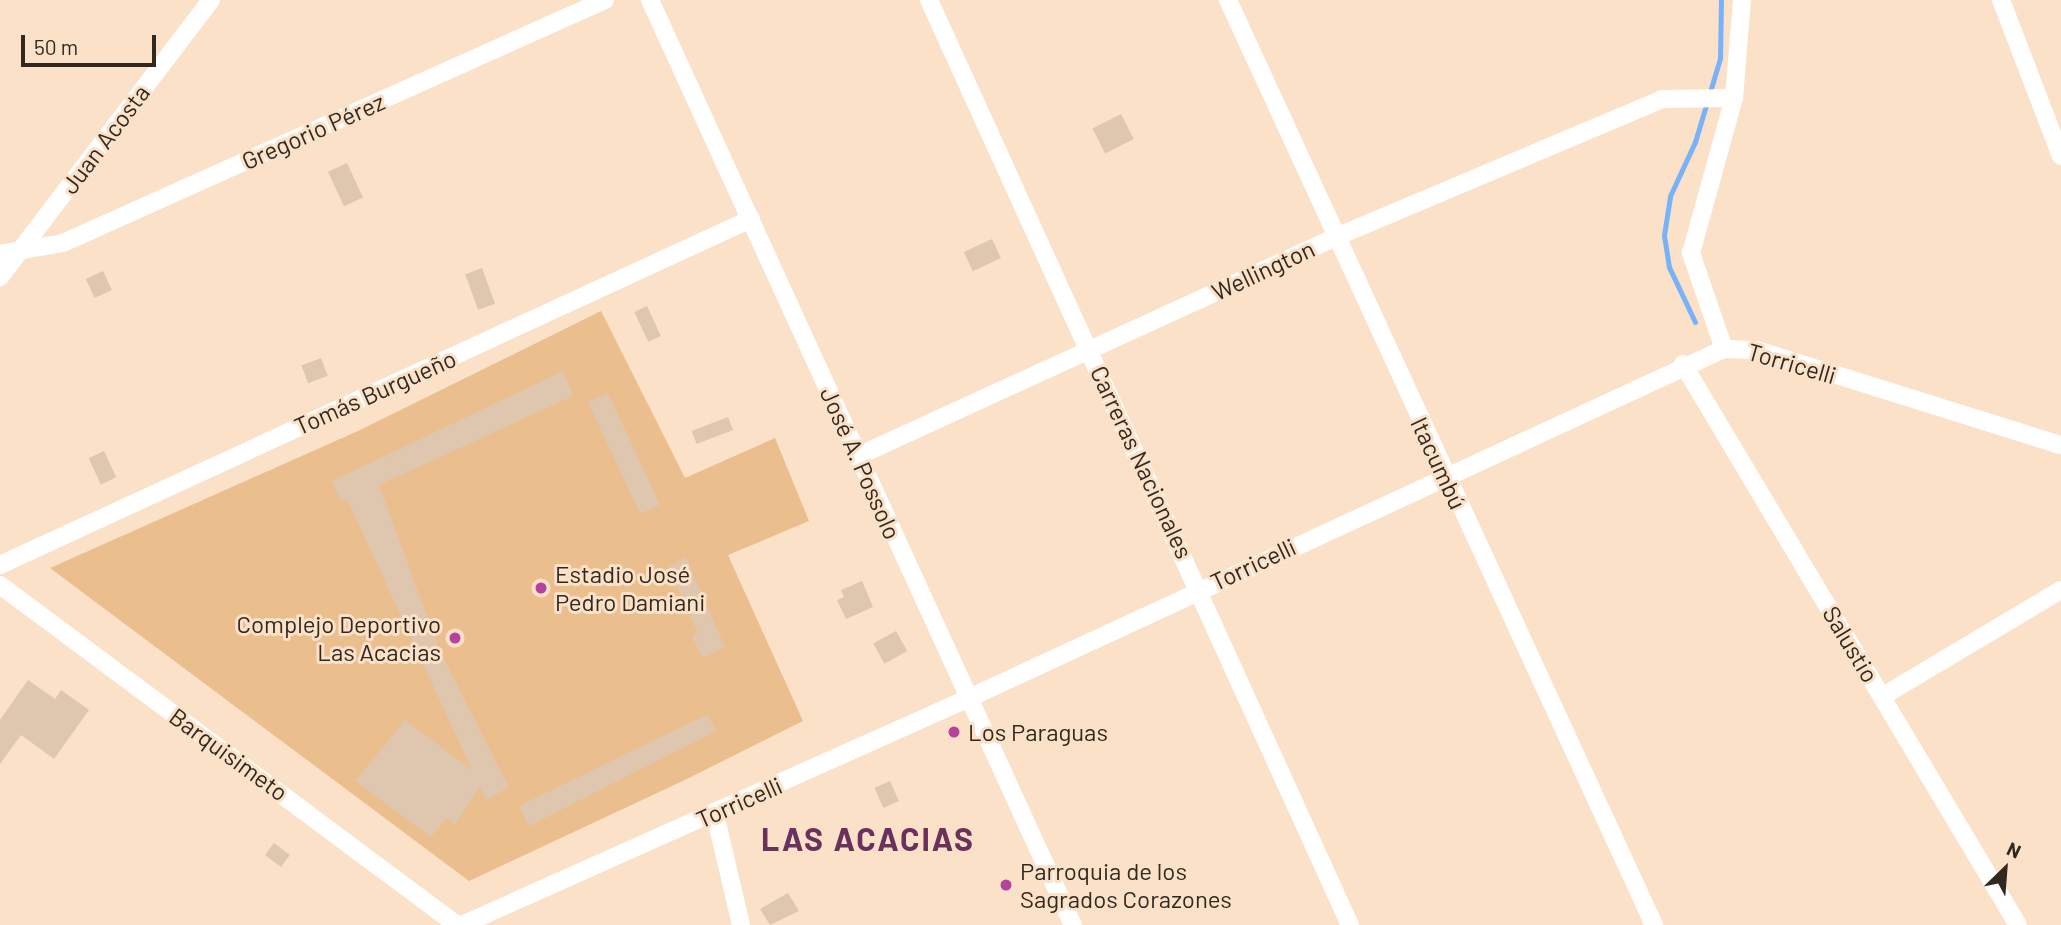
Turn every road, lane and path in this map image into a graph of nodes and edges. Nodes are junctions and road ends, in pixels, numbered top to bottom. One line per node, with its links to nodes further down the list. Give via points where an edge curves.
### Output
1 (211, 0): 12 (street, Juan Acosta)
2 (605, 0): 12 (street, Gregorio Pérez, via 63,243)
3 (650, 0): 10 (street, José A. Possolo)
4 (929, 0): 14 (street, Carreras Nacionales)
5 (1228, 0): 11 (street, Itacumbú)
6 (1742, 0): 8 (street)
7 (2001, 0): 9 (street)
8 (1727, 98): 11 (street, Wellington, via 1675,98); 15 (street, via 1691,253)
9 (2061, 155)
10 (751, 219): 18 (street, José A. Possolo); 20 (street, Tomás Burgueño)
11 (1336, 237): 14 (street, Wellington); 19 (street, Itacumbú)
12 (9, 254): 13 (street, Juan Acosta)
13 (0, 277)
14 (1090, 349): 18 (street, Wellington); 22 (street, Carreras Nacionales)
15 (1724, 349): 16 (street, Torricelli); 17 (street, Torricelli, via 1757,350)
16 (1683, 364): 19 (street, Torricelli); 24 (street, Salustio)
17 (2057, 440)
18 (859, 456): 25 (street, José A. Possolo)
19 (1444, 476): 22 (street, Torricelli); 32 (street, Itacumbú)
20 (0, 565)
21 (0, 585): 27 (street, Barquisimeto)
22 (1201, 588): 25 (street, Torricelli); 31 (street, Carreras Nacionales)
23 (2061, 590): 24 (street)
24 (1882, 696): 33 (street, Salustio)
25 (969, 698): 26 (street, Torricelli); 30 (street, José A. Possolo)
26 (715, 814): 28 (street, Torricelli); 29 (street)
27 (457, 925)
28 (462, 925)
29 (741, 925)
30 (1073, 925)
31 (1350, 925)
32 (1654, 925)
33 (2018, 925)

